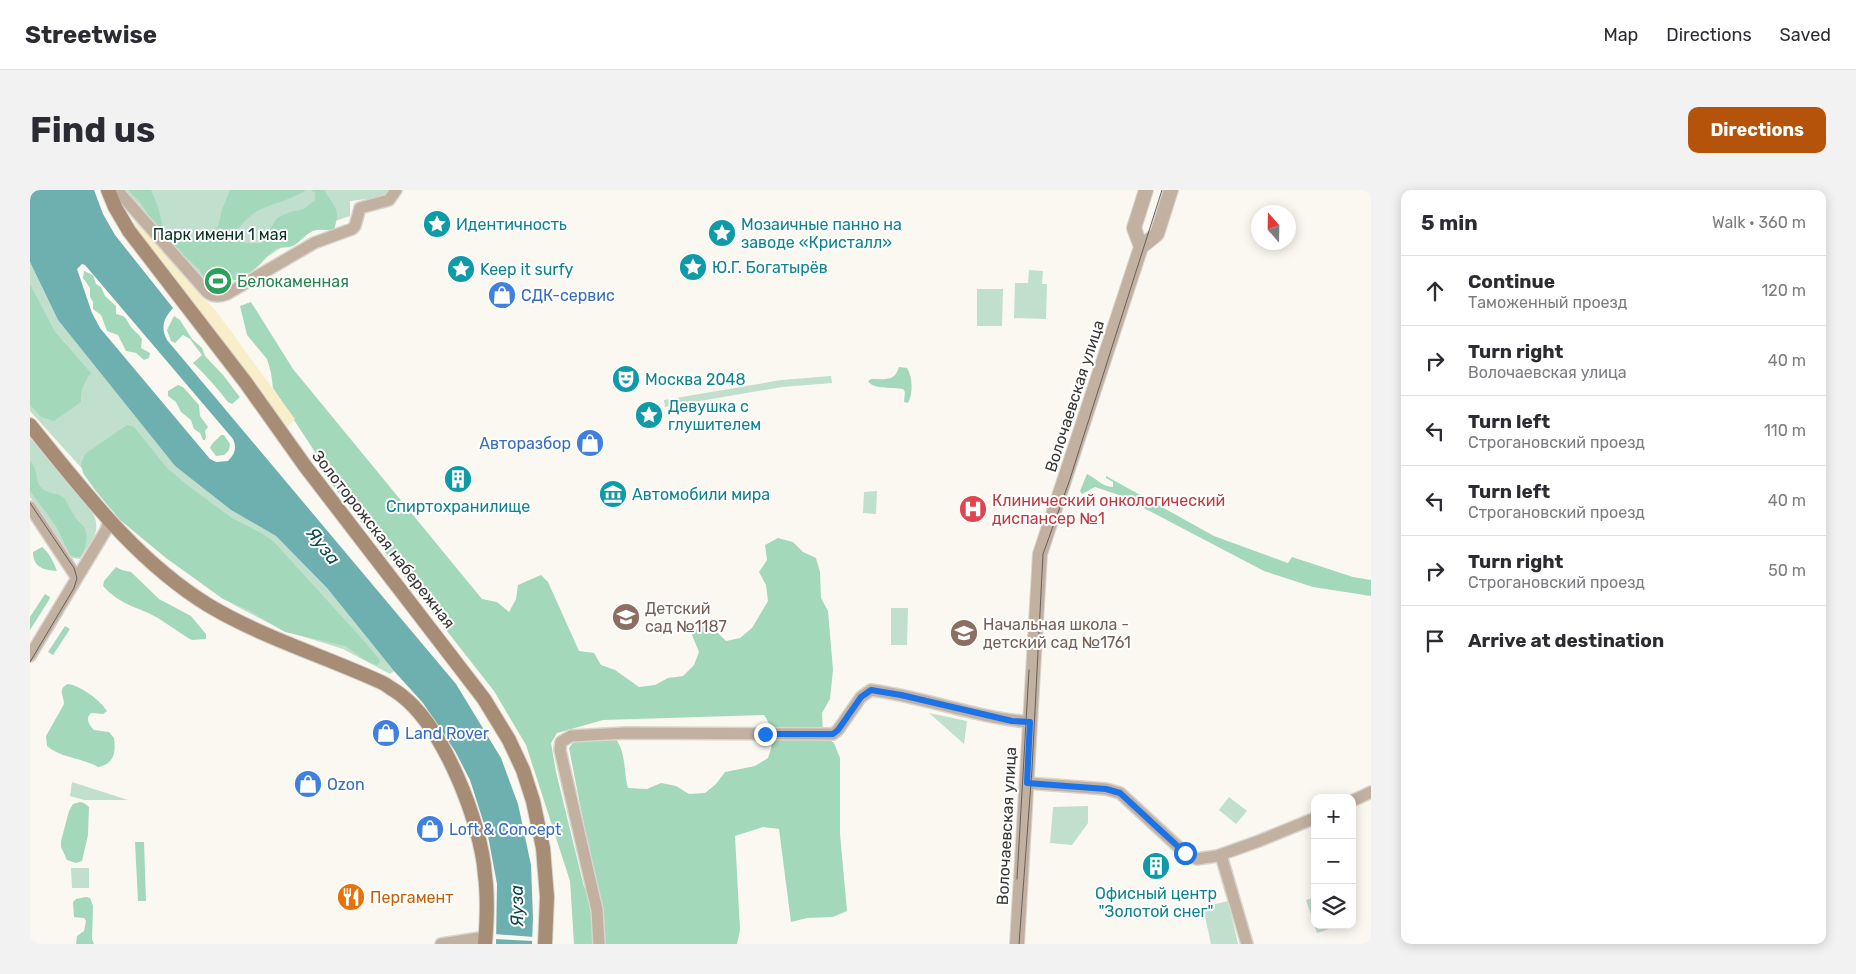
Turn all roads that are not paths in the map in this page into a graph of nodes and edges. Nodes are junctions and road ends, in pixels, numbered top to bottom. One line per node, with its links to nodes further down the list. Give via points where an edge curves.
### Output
1 (108, 190): 7 (main road, Золоторожская набережная)
2 (117, 190): 6 (street)
3 (396, 190): 6 (street, via 389,200 360,208 352,229 314,243 222,296 211,296)
4 (1146, 190): 8 (street, via 1134,228)
5 (1171, 190): 8 (street, Волочаевская улица, via 1157,234)
6 (142, 220): 7 (street, via 131,221)
7 (129, 231): 24 (main road, Золоторожская набережная, via 484,699 509,740 525,778 543,848 547,896)
8 (1141, 247): 16 (street, Волочаевская улица, via 1042,546)
9 (30, 424): 11 (main road)
10 (30, 507): 14 (street)
11 (106, 516): 12 (main road); 13 (street, via 108,524)
12 (121, 532): 13 (street); 22 (main road, via 158,569 208,605 238,622 385,684 421,716 440,742 469,803 482,849 485,874)
13 (98, 544): 14 (street)
14 (77, 578): 15 (street)
15 (30, 656)
16 (1030, 722): 17 (street, Волочаевская улица); 25 (street, via 1012,721 871,690 861,697 833,734 625,732 571,736 561,742 560,750 597,910)
17 (1027, 783): 21 (street, via 1120,793 1185,853 1197,860); 26 (street, Волочаевская улица)
18 (1371, 792): 19 (street)
19 (1356, 799)
20 (1311, 820): 21 (street)
21 (1221, 855): 27 (street)
22 (485, 940): 23 (street)
23 (441, 944)
24 (545, 944)
25 (600, 944)
26 (1016, 944)
27 (1248, 944)

